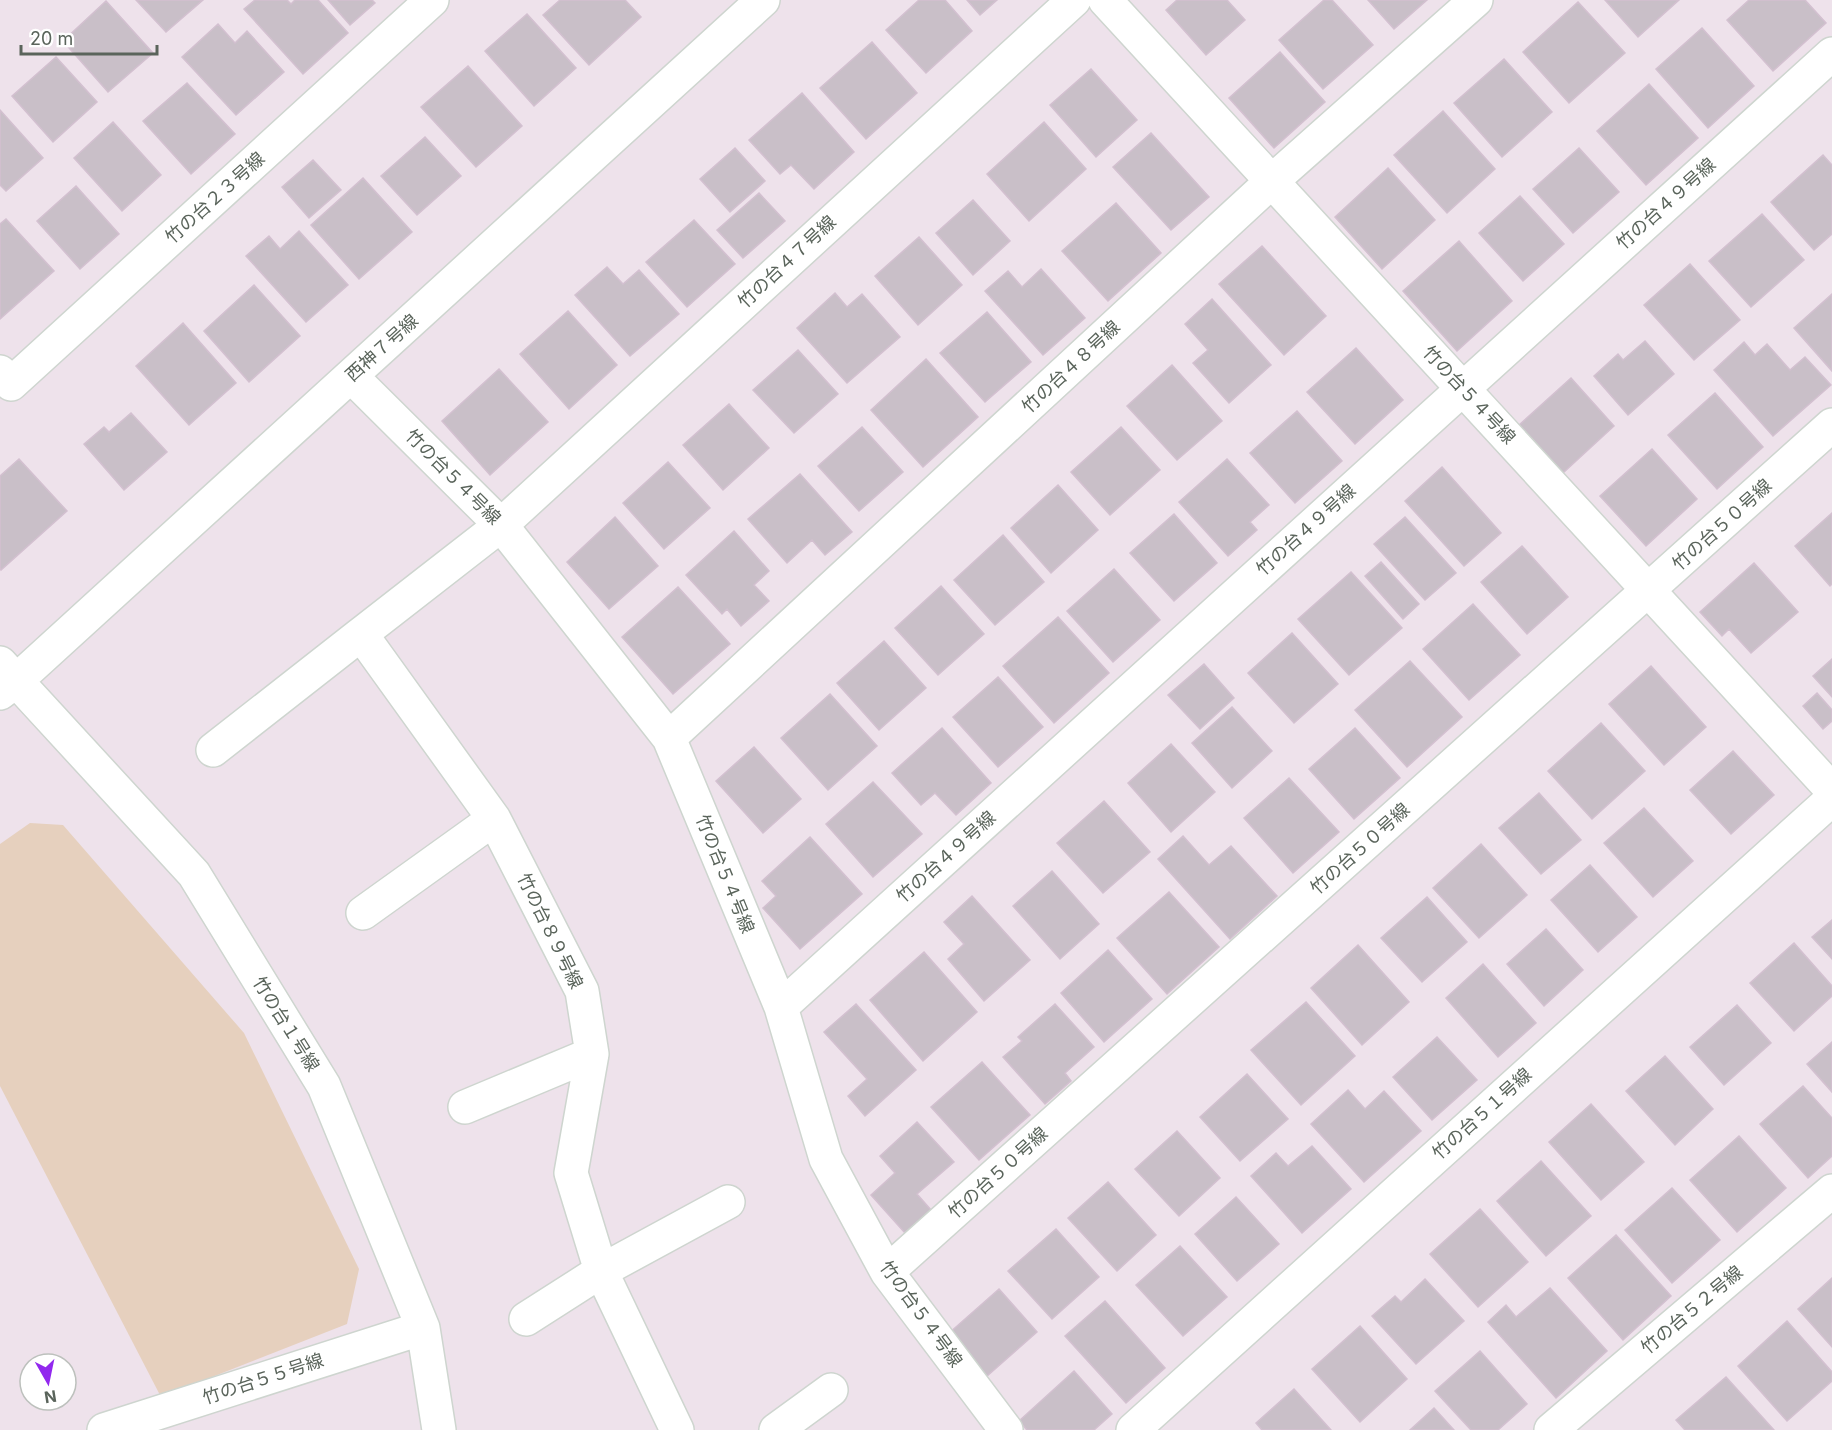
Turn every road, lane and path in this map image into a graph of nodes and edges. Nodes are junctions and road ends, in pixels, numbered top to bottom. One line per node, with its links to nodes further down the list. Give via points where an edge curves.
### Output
1 (432, 0): 8 (street, 竹の台２３号線, via 11,384)
2 (763, 0): 9 (street, 西神７号線)
3 (1074, 0): 12 (street, 竹の台４７号線)
4 (1105, 0): 7 (street, 竹の台５４号線)
5 (1476, 0): 7 (street, 竹の台４８号線)
6 (1832, 54): 10 (street, 竹の台４９号線)
7 (1272, 182): 10 (street, 竹の台５４号線); 16 (street, 竹の台４８号線)
8 (0, 372)
9 (351, 376): 12 (street, 竹の台５４号線); 15 (street, 西神７号線)
10 (1462, 388): 13 (street, 竹の台５４号線); 22 (street, 竹の台４９号線)
11 (1832, 425): 13 (street, 竹の台５０号線)
12 (501, 525): 14 (street); 16 (street, 竹の台５４号線)
13 (1649, 591): 18 (street, 竹の台５４号線); 28 (street, 竹の台５０号線)
14 (361, 634): 17 (street); 20 (street, 竹の台８９号線)
15 (5, 679): 30 (street, 竹の台１号線, via 194,874 324,1086)
16 (669, 738): 22 (street, 竹の台５４号線)
17 (213, 750)
18 (1832, 790)
19 (1832, 799): 37 (street, 竹の台５１号線)
20 (494, 819): 21 (street); 23 (street, 竹の台８９号線, via 582,991)
21 (363, 913)
22 (781, 1007): 28 (street, 竹の台５４号線, via 826,1159)
23 (592, 1054): 24 (street); 27 (street, 竹の台８９号線, via 571,1173)
24 (465, 1107)
25 (1832, 1191): 38 (street, 竹の台５２号線)
26 (728, 1202): 27 (street)
27 (601, 1271): 29 (street); 34 (street, 竹の台８９号線)
28 (887, 1272): 36 (street, 竹の台５４号線)
29 (526, 1319)
30 (423, 1328): 32 (street, 竹の台５５号線); 33 (street, 竹の台１号線)
31 (831, 1390): 35 (street)
32 (104, 1430)
33 (439, 1430)
34 (677, 1430)
35 (776, 1430)
36 (1006, 1430)
37 (1133, 1430)
38 (1551, 1430)

